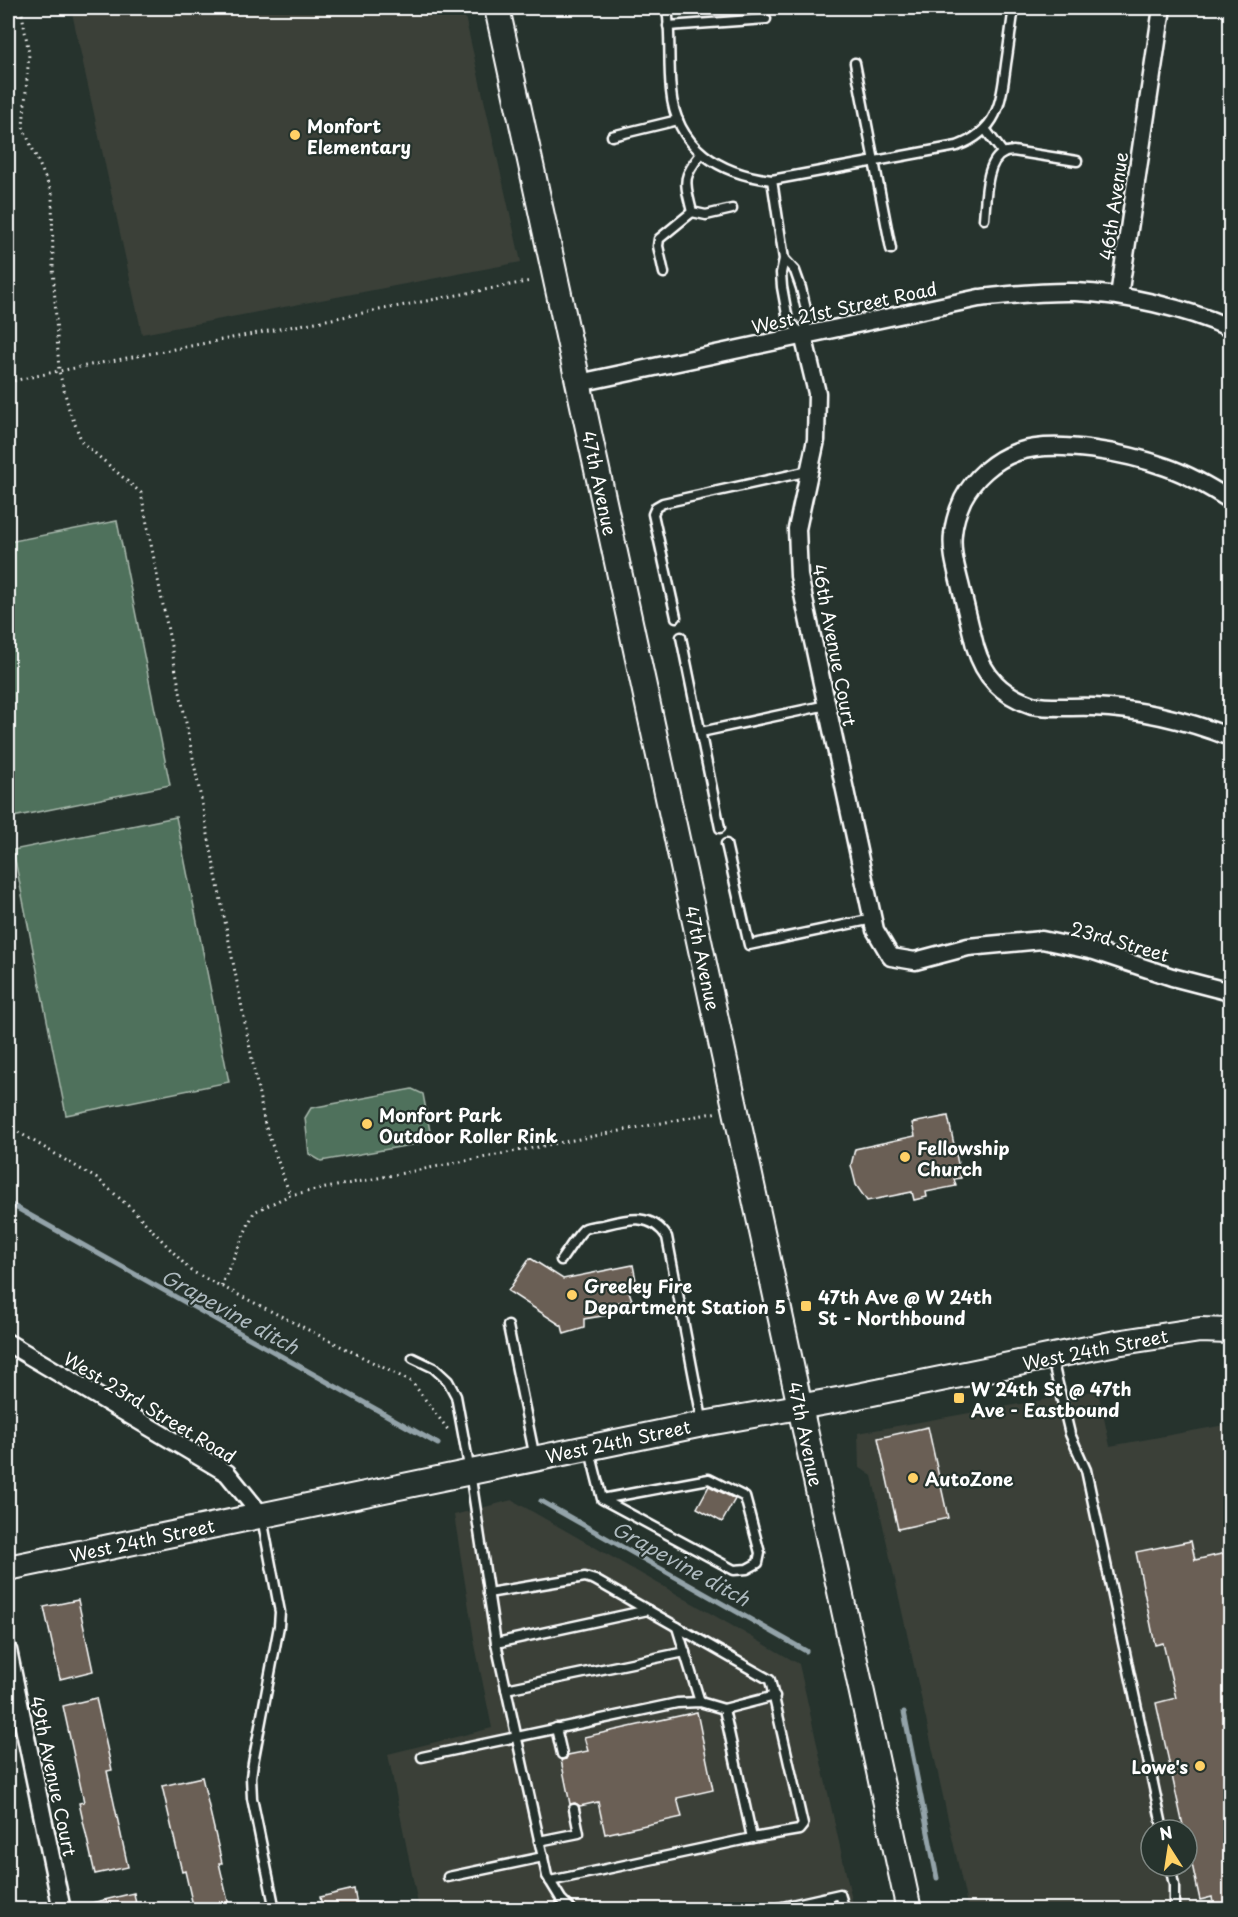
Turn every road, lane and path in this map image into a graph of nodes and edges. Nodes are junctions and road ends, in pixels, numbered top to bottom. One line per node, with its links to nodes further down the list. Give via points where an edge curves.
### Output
1 (21, 8): 27 (path, via 29,54 22,127 52,193)
2 (497, 8): 29 (main road, 47th Avenue)
3 (667, 8): 7 (lane)
4 (1014, 8): 10 (lane, via 1001,100)
5 (1162, 8): 24 (street, 46th Avenue)
6 (766, 19): 7 (lane)
7 (668, 26): 9 (lane, via 671,93)
8 (855, 63): 14 (lane)
9 (678, 120): 11 (lane); 13 (lane)
10 (985, 129): 12 (lane); 14 (lane, via 957,146)
11 (612, 136)
12 (1003, 153): 15 (lane, via 1013,151); 19 (lane, via 990,168)
13 (701, 154): 16 (lane, via 733,172); 18 (lane, via 688,171 686,183)
14 (873, 161): 16 (lane); 20 (lane)
15 (1077, 161)
16 (772, 180): 21 (lane)
17 (732, 209): 18 (lane, via 706,215)
18 (692, 212): 22 (lane, via 659,239)
19 (984, 219)
20 (891, 249)
21 (784, 259): 26 (lane, via 782,280 788,320); 26 (lane, via 795,271 801,288 808,318)
22 (664, 273)
23 (531, 281): 27 (path)
24 (1119, 296): 25 (street, via 1183,311); 26 (street, West 21st Street Road, via 1075,292 978,298)
25 (1230, 328)
26 (803, 335): 29 (street, West 21st Street Road); 30 (street, 46th Avenue Court, via 817,393 816,440)
27 (59, 371): 28 (path); 44 (path, via 82,442 141,493 265,1125)
28 (8, 382)
29 (579, 383): 42 (main road, 47th Avenue)
30 (810, 471): 32 (lane, via 656,507 653,514); 34 (street, 46th Avenue Court, via 797,530 799,576)
31 (1230, 500): 36 (street, via 1167,467 1130,456 1090,450 1034,449 1017,452 977,478 960,507 952,535 979,660 999,688 1032,705 1128,710 1170,717)
32 (676, 617)
33 (681, 637): 35 (lane)
34 (827, 705): 35 (lane); 39 (street, 46th Avenue Court)
35 (701, 732): 37 (lane)
36 (1230, 737)
37 (720, 828)
38 (726, 844): 39 (lane, via 749,945)
39 (873, 919): 40 (street, 46th Avenue Court)
40 (891, 957): 41 (street, 23rd Street, via 915,961 968,947 1042,940 1094,951)
41 (1230, 992)
42 (735, 1109): 44 (path); 52 (main road, 47th Avenue)
43 (8, 1126): 46 (path, via 99,1180 191,1271)
44 (290, 1195): 46 (path, via 254,1212)
45 (561, 1260): 53 (lane, via 585,1229 628,1219 642,1219 662,1228 667,1237)
46 (221, 1286): 54 (path, via 411,1382)
47 (508, 1326): 56 (lane)
48 (1230, 1331): 50 (main road, West 24th Street, via 1200,1330)
49 (8, 1343): 59 (street, West 23rd Street Road, via 227,1473)
50 (1051, 1356): 52 (main road, West 24th Street); 76 (lane, via 1070,1434 1086,1470)
51 (413, 1358): 57 (lane, via 434,1368 456,1396)
52 (800, 1406): 53 (main road, West 24th Street); 90 (main road, 47th Avenue)
53 (703, 1424): 55 (main road, West 24th Street)
54 (452, 1435)
55 (589, 1447): 56 (main road, West 24th Street); 58 (lane)
56 (535, 1458): 57 (main road, West 24th Street)
57 (470, 1472): 59 (main road, West 24th Street); 61 (lane)
58 (602, 1499): 58 (lane, via 734,1570 758,1563 760,1553 745,1497 710,1479)
59 (262, 1516): 60 (main road, West 24th Street); 85 (lane, via 280,1612 251,1777)
60 (8, 1568)
61 (488, 1593): 62 (lane, via 585,1577); 64 (lane)
62 (648, 1610): 63 (lane); 64 (lane)
63 (677, 1627): 66 (lane); 68 (lane, via 770,1680)
64 (496, 1644): 67 (lane)
65 (8, 1650): 84 (street, 49th Avenue Court)
66 (685, 1652): 67 (lane); 69 (lane)
67 (506, 1689): 72 (lane)
68 (775, 1696): 70 (lane); 77 (lane, via 803,1825 799,1830)
69 (700, 1702): 70 (lane); 71 (lane, via 677,1703)
70 (724, 1709): 77 (lane)
71 (556, 1728): 72 (lane); 73 (lane)
72 (516, 1737): 74 (lane); 78 (lane)
73 (562, 1754)
74 (422, 1758)
75 (574, 1809): 78 (lane, via 579,1833)
76 (1159, 1818)
77 (752, 1838): 82 (lane)
78 (539, 1841): 79 (lane)
79 (543, 1857): 80 (lane); 82 (lane)
80 (448, 1877)
81 (1173, 1878): 91 (lane)
82 (550, 1881): 86 (lane)
83 (828, 1897): 87 (lane); 88 (lane); 89 (lane, via 840,1894)
84 (62, 1910)
85 (275, 1910)
86 (572, 1910)
87 (769, 1910)
88 (831, 1910)
89 (845, 1910)
90 (909, 1910)
91 (1174, 1910)

